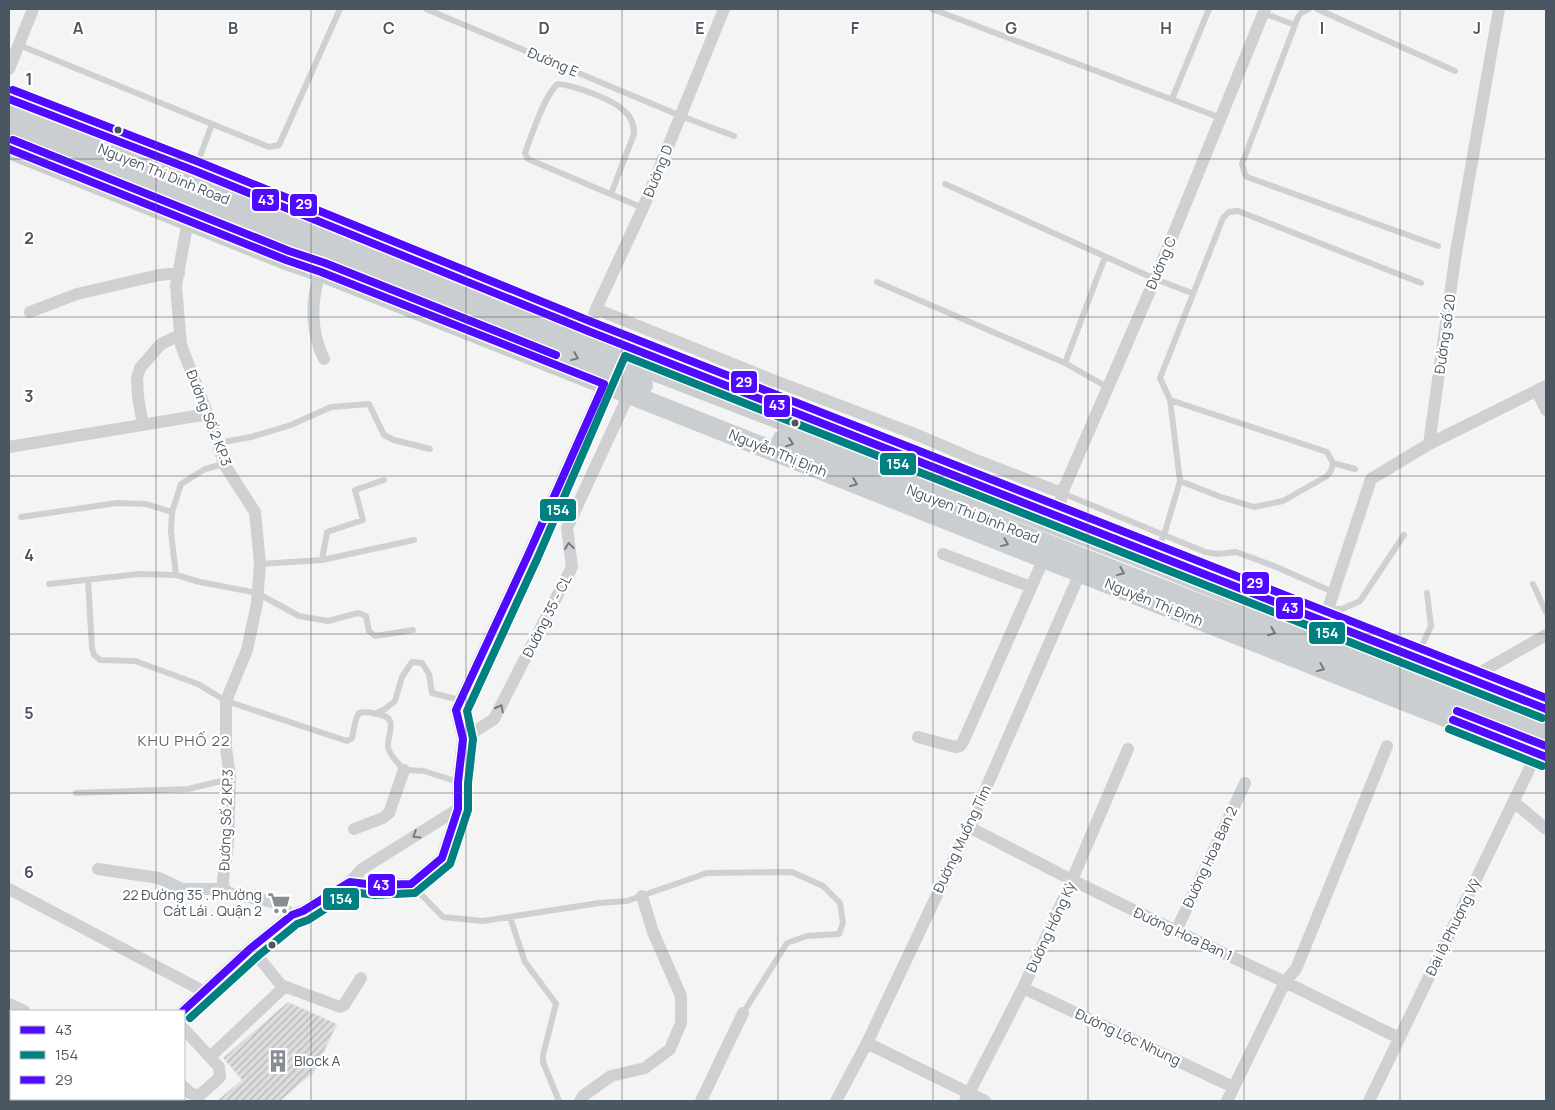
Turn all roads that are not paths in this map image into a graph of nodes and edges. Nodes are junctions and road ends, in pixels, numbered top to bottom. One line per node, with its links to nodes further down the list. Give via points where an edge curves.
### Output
1 (33, 9): 12 (street)
2 (340, 9): 20 (lane, via 279,145 269,146)
3 (426, 9): 18 (lane, Đường E)
4 (724, 9): 18 (street, Đường D)
5 (932, 9): 16 (lane)
6 (1209, 9): 16 (lane)
7 (1309, 9): 11 (lane, via 1300,13)
8 (1317, 9): 14 (lane)
9 (1499, 9): 54 (street, Đường số 20, via 1456,252)
10 (1264, 11): 11 (lane); 19 (street, Đường C)
11 (1295, 25): 29 (lane, via 1242,164 1244,174)
12 (18, 45): 13 (street); 20 (lane)
13 (9, 69)
14 (1455, 71)
15 (9, 99): 24 (main road)
16 (1172, 99): 19 (lane)
17 (9, 112): 42 (main road, Nguyen Thi Dinh Road)
18 (680, 116): 22 (lane, Đường E); 27 (street, Đường D)
19 (1220, 118): 33 (street, Đường C)
20 (212, 124): 24 (lane)
21 (9, 132): 28 (main road, Nguyen Thi Dinh Road)
22 (734, 136)
23 (9, 149): 28 (main road)
24 (194, 171): 39 (main road)
25 (945, 184): 30 (lane)
26 (611, 194): 26 (lane, via 526,157 543,107 553,87 558,84 609,100 624,110 634,126 634,134); 27 (lane)
27 (643, 208): 37 (street, Đường D)
28 (192, 212): 31 (main road, via 286,260); 32 (street, Đường Số 2 KP.3); 42 (main road, Nguyen Thi Dinh Road, one-way to 42)
29 (1438, 246)
30 (1105, 256): 33 (lane); 43 (lane)
31 (321, 272): 41 (street, via 315,285 313,304 316,338); 42 (main road)
32 (179, 273): 38 (street, via 77,294); 40 (street, Đường Số 2 KP.3, via 176,286)
33 (1155, 279): 36 (lane); 46 (street, Đường C)
34 (876, 282): 43 (lane)
35 (1421, 283): 36 (lane, via 1238,211 1223,218)
36 (1192, 293): 49 (lane, via 1160,378)
37 (596, 309): 39 (street, Đường D); 45 (street)
38 (30, 312)
39 (588, 331): 42 (main road)
40 (180, 335): 51 (street, Đường Số 2 KP.3); 52 (street, via 161,344 140,368 137,378)
41 (324, 359)
42 (612, 363): 44 (main road); 44 (main road); 90 (street)
43 (1065, 363): 46 (lane)
44 (638, 374): 48 (main road); 65 (main road, Nguyen Thi Dinh Road); 70 (main road, Nguyen Thi Dinh Road, one-way to 70); 96 (street, Đường 35 - CL, one-way to 44, via 494,719 572,567 567,528)
45 (770, 379): 48 (street); 62 (street)
46 (1107, 387): 62 (street, Đường C)
47 (1542, 389): 50 (street); 54 (street)
48 (761, 398): 65 (main road)
49 (1170, 400): 57 (lane, via 1327,452); 61 (lane)
50 (1546, 410)
51 (208, 414): 52 (street); 53 (street, Đường Số 2 KP.3)
52 (143, 425): 55 (street)
53 (218, 443): 56 (lane, via 291,425 331,407 369,404 384,435); 58 (street, Đường Số 2 KP.3)
54 (1430, 444): 81 (street, via 1371,479)
55 (9, 447)
56 (430, 449)
57 (1333, 463): 59 (lane); 61 (lane, via 1327,476 1283,501 1254,507)
58 (224, 464): 63 (lane, via 204,469 180,484); 74 (street, Đường Số 2 KP.3, via 255,512)
59 (1355, 470)
60 (384, 480): 73 (lane, via 355,490 363,520 327,532)
61 (1180, 481): 66 (lane)
62 (1062, 493): 65 (street, Đường C); 66 (lane)
63 (172, 512): 64 (lane, via 146,504 117,503); 76 (lane)
64 (22, 517)
65 (1058, 521): 68 (main road); 70 (main road)
66 (1164, 535): 72 (lane); 81 (lane, via 1205,552 1236,552)
67 (1404, 535): 85 (lane, via 1360,602)
68 (1095, 536): 72 (main road); 75 (main road)
69 (414, 540): 73 (lane)
70 (1046, 551): 75 (main road, Nguyen Thi Dinh Road); 80 (street)
71 (943, 554): 80 (street)
72 (1153, 558): 85 (main road)
73 (322, 560): 74 (lane)
74 (260, 564): 82 (street, Đường Số 2 KP.3)
75 (1083, 566): 99 (main road, Nguyen Thi Dinh Road, one-way to 99); 107 (street, Đường Muồng Tím)
76 (176, 575): 77 (lane, via 139,574); 82 (lane)
77 (88, 580): 78 (lane); 91 (lane, via 94,655 100,660 135,661 198,684)
78 (49, 584)
79 (1533, 584): 84 (lane)
80 (1031, 587): 95 (street, via 960,746)
81 (1333, 592): 85 (street)
82 (257, 593): 86 (lane, via 299,616 328,621 358,613 366,616 369,631 375,636); 91 (street, Đường Số 2 KP.3, via 248,650)
83 (1427, 593): 88 (lane, via 1431,626)
84 (1546, 612)
85 (1323, 620): 88 (main road); 89 (main road)
86 (413, 630)
87 (1546, 635): 89 (street)
88 (1416, 658): 89 (main road)
89 (1464, 684): 92 (main road); 94 (main road)
90 (460, 700): 93 (lane, via 432,693 429,674 422,663 412,662 402,677 395,701); 96 (street, via 456,710)
91 (226, 702): 93 (lane, via 347,741 352,738 359,713); 101 (street, Đường Số 2 KP.3)
92 (1546, 709)
93 (375, 714): 100 (lane, via 384,715 391,723 388,747)
94 (1546, 723)
95 (918, 737)
96 (463, 739): 102 (street)
97 (1387, 746): 122 (street, via 1296,969)
98 (1128, 749): 111 (street, Đường Hồng Kỳ)
99 (1543, 750): 105 (street, Đại lộ Phượng Vỹ)
100 (404, 770): 102 (lane, via 424,771); 109 (street, via 390,813)
101 (230, 779): 104 (lane, via 188,789); 114 (street, Đường Số 2 KP.3)
102 (458, 782): 106 (street)
103 (1245, 783): 119 (street, Đường Hoa Ban 2)
104 (76, 793)
105 (1514, 802): 108 (street); 131 (street, Đại lộ Phượng Vỹ)
106 (458, 809): 112 (street, one-way to 112, via 362,869); 113 (street, via 442,858)
107 (969, 827): 111 (street, Đường Hoa Ban 1); 132 (street, Đường Muồng Tím)
108 (1546, 828)
109 (354, 830)
110 (98, 869): 114 (street, via 159,878 182,890)
111 (1072, 880): 119 (street, Đường Hoa Ban 1); 124 (street, Đường Hồng Kỳ)
112 (350, 882): 113 (street); 117 (street)
113 (411, 884): 118 (lane, via 443,917 483,921)
114 (224, 888): 117 (street, Đường Số 2 KP.3, via 229,893 277,902)
115 (9, 889): 125 (street)
116 (642, 896): 118 (lane, via 627,901); 129 (lane, via 707,873 792,872 823,886 840,903 843,923 839,934 807,936 787,943); 138 (street, via 653,932 681,996 680,1023 670,1049 645,1068 611,1076)
117 (292, 915): 120 (street)
118 (510, 917): 137 (lane, via 525,962 556,1004 543,1062)
119 (1176, 931): 122 (street, Đường Hoa Ban 1)
120 (251, 948): 123 (street); 125 (street)
121 (361, 978): 123 (street, via 340,1007)
122 (1285, 982): 131 (street, Đường Hoa Ban 1); 134 (street)
123 (281, 985): 133 (street, via 281,990)
124 (1023, 988): 134 (street, Đường Lộc Nhung); 136 (street, Đường Hồng Kỳ)
125 (203, 991): 128 (street)
126 (9, 1004): 127 (street)
127 (22, 1010)
128 (184, 1010)
129 (743, 1013): 139 (street)
130 (185, 1030): 133 (street)
131 (1399, 1038): 143 (street, Đại lộ Phượng Vỹ)
132 (867, 1043): 136 (street); 140 (street, Đường Muồng Tím)
133 (210, 1057): 135 (street, via 219,1067 220,1077 199,1096 190,1094)
134 (1234, 1087): 142 (street)
135 (185, 1088)
136 (967, 1097): 141 (street)
137 (559, 1101)
138 (580, 1101)
139 (701, 1101)
140 (836, 1101)
141 (985, 1101)
142 (1227, 1101)
143 (1369, 1101)

